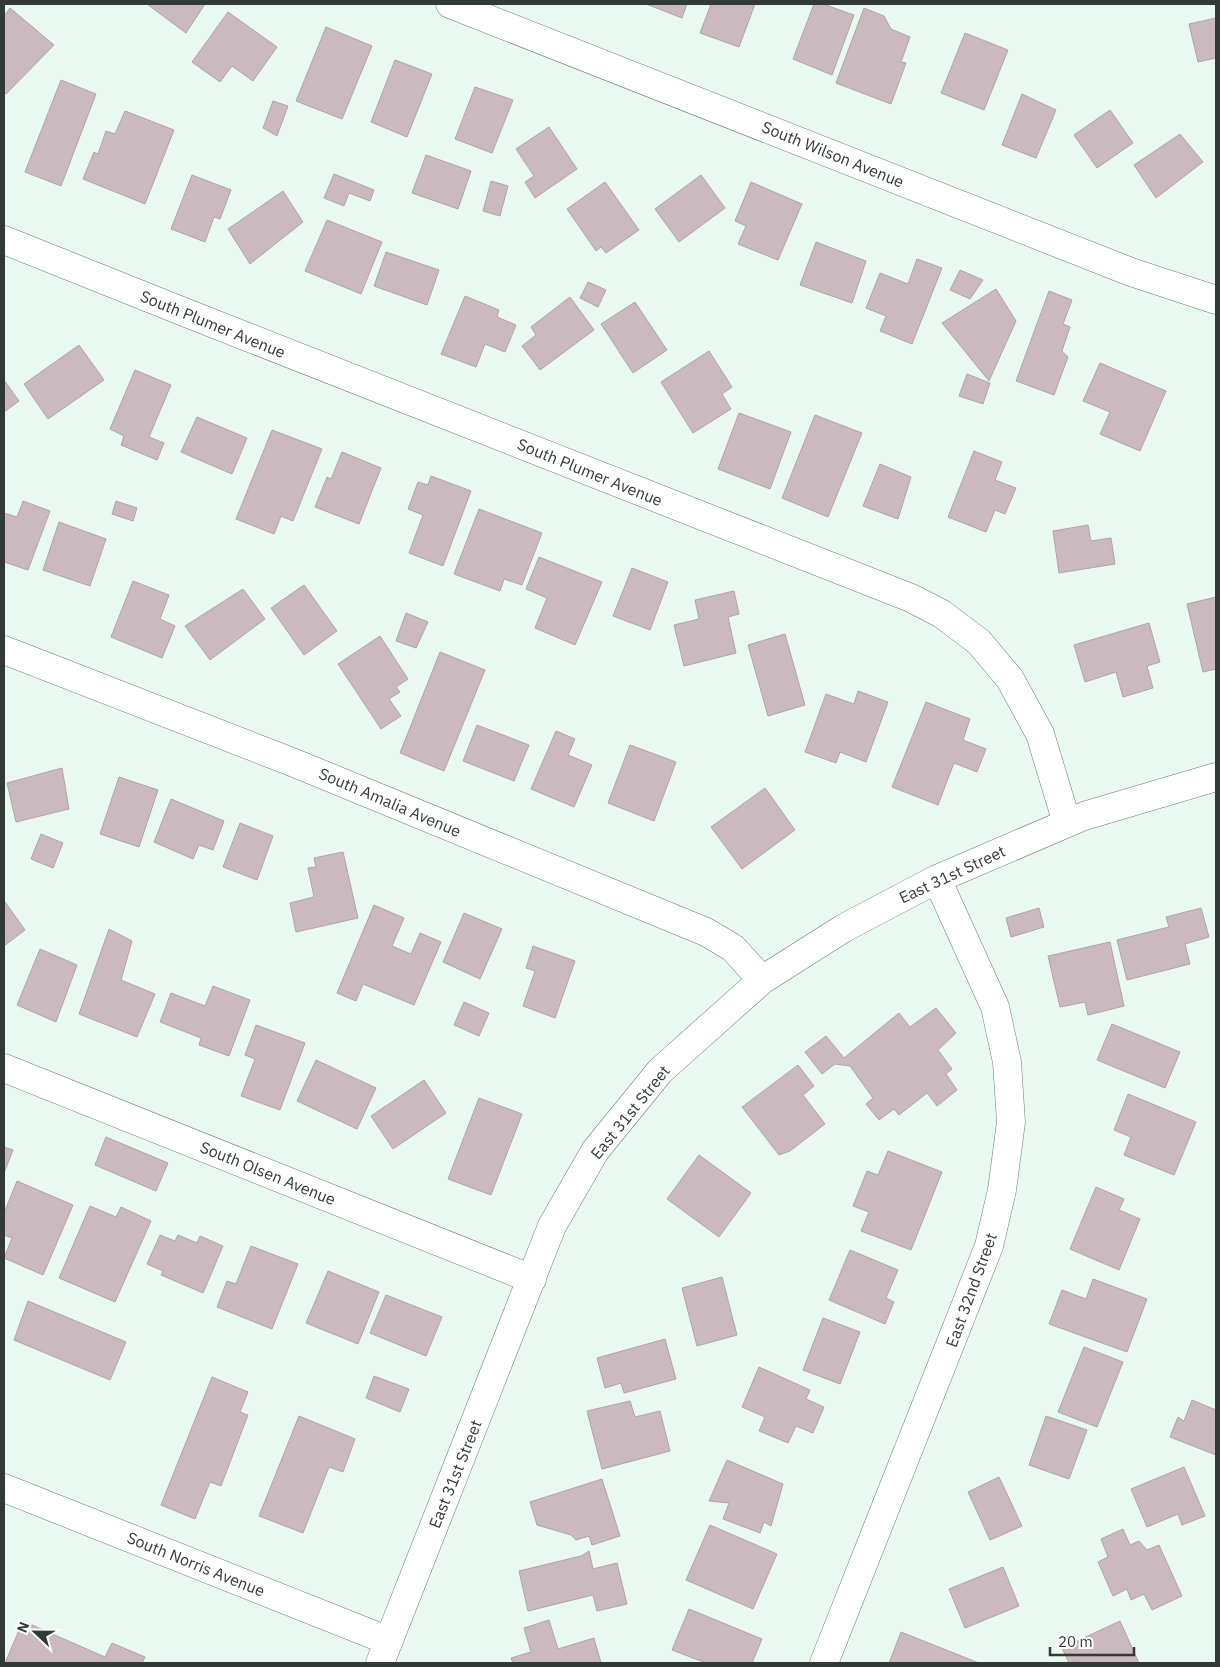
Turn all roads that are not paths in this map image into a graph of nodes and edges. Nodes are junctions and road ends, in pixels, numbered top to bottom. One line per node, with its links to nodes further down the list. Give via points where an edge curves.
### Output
1 (450, 4): 3 (street, South Wilson Avenue, via 1132,272)
2 (4, 240): 6 (street, South Plumer Avenue, via 911,598 942,614 979,642 1010,679 1040,734)
3 (1216, 300)
4 (4, 650): 8 (street, South Amalia Avenue, via 292,762 706,932 733,948)
5 (1216, 777): 6 (street)
6 (1075, 819): 7 (street, East 31st Street)
7 (936, 879): 8 (street, East 31st Street, via 844,928); 13 (street, East 32nd Street, via 995,1007 1007,1062 1011,1122 1002,1190 990,1246)
8 (762, 980): 10 (street, East 31st Street, via 660,1071 595,1151 552,1226)
9 (4, 1068): 10 (street, South Olsen Avenue)
10 (532, 1278): 12 (street, East 31st Street)
11 (4, 1488): 12 (street, South Norris Avenue)
12 (384, 1652)
13 (824, 1663)

